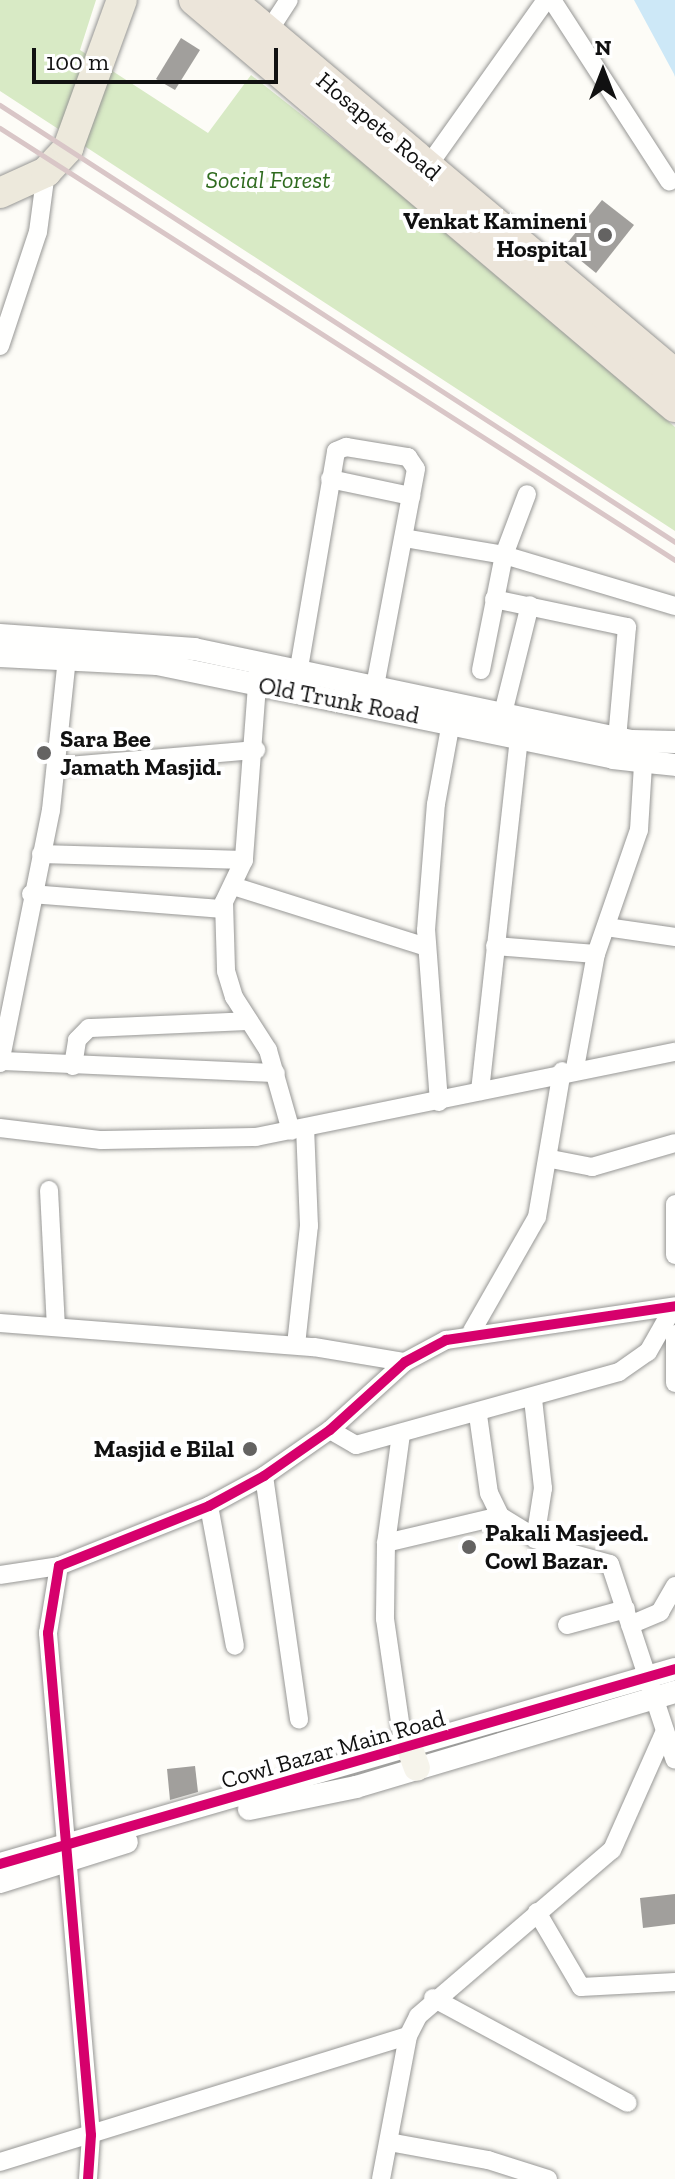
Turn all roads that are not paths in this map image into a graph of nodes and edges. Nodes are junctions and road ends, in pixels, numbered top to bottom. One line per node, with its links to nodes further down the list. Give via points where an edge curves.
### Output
1 (122, 0): 8 (main road, via 68,148)
2 (194, 0): 13 (highway, Hosapete Road)
3 (231, 0): 6 (highway, Hosapete Road)
4 (289, 0): 6 (street)
5 (549, 0): 7 (street); 9 (street)
6 (268, 32): 7 (highway, Hosapete Road)
7 (428, 166): 12 (highway, Hosapete Road)
8 (46, 172): 10 (main road); 11 (street, via 38,232)
9 (669, 181)
10 (0, 193)
11 (0, 346)
12 (675, 374)
13 (675, 407)
14 (330, 479): 16 (street); 16 (street, via 341,448 408,457 416,469); 27 (street)
15 (527, 494): 18 (street)
16 (411, 496): 17 (street)
17 (404, 538): 18 (street); 30 (street)
18 (504, 555): 19 (street); 21 (street)
19 (494, 599): 20 (street); 28 (street)
20 (530, 605): 31 (street); 34 (street, via 622,624 630,631)
21 (675, 606)
22 (0, 635): 25 (street, via 107,640)
23 (0, 656): 24 (street, Old Trunk Road); 26 (street)
24 (67, 659): 29 (street, Old Trunk Road, via 157,664); 39 (street)
25 (258, 661): 27 (street); 29 (street)
26 (0, 664)
27 (299, 668): 30 (street)
28 (481, 670)
29 (257, 685): 32 (street, Old Trunk Road); 36 (street)
30 (375, 686): 31 (street)
31 (503, 713): 34 (street)
32 (451, 722): 33 (street, Old Trunk Road); 48 (street, via 436,804)
33 (519, 737): 37 (street, Old Trunk Road); 47 (street)
34 (617, 738): 37 (street)
35 (675, 742): 37 (street)
36 (256, 750): 39 (street); 41 (street)
37 (644, 753): 38 (street, Old Trunk Road); 45 (street, via 639,830)
38 (675, 765)
39 (57, 767): 40 (street)
40 (41, 854): 41 (street); 43 (street)
41 (244, 860): 42 (street)
42 (233, 886): 44 (street); 48 (street)
43 (31, 894): 44 (street); 52 (street)
44 (223, 909): 50 (street, via 226,971)
45 (606, 927): 46 (street); 49 (street)
46 (675, 937)
47 (495, 946): 49 (street); 56 (street)
48 (426, 947): 57 (street)
49 (596, 954): 54 (street)
50 (249, 1021): 53 (street, via 89,1028 77,1040); 55 (street)
51 (675, 1052): 54 (street)
52 (0, 1062): 53 (street)
53 (73, 1066): 55 (street)
54 (568, 1070): 56 (street); 61 (street)
55 (276, 1073): 59 (street)
56 (480, 1091): 57 (street)
57 (439, 1102): 59 (street)
58 (0, 1128): 59 (street, via 191,1142)
59 (298, 1129): 69 (street, via 309,1226)
60 (675, 1143): 61 (street, via 600,1166)
61 (551, 1159): 68 (street, via 537,1217)
62 (49, 1190): 67 (street)
63 (675, 1204): 64 (street)
64 (675, 1255)
65 (673, 1319): 68 (street); 71 (street); 72 (street, via 634,1364)
66 (0, 1323): 67 (street)
67 (56, 1326): 69 (street)
68 (472, 1331): 70 (street)
69 (296, 1345): 70 (street)
70 (405, 1362): 74 (street)
71 (675, 1383)
72 (533, 1399): 73 (street); 79 (street, via 543,1488)
73 (478, 1415): 75 (street); 78 (street, via 489,1493)
74 (330, 1430): 75 (street, via 356,1445); 76 (street)
75 (401, 1434): 80 (street)
76 (264, 1476): 77 (street); 90 (street)
77 (209, 1506): 81 (street); 86 (street)
78 (500, 1516): 79 (street); 80 (street)
79 (535, 1539): 84 (street, via 570,1553 602,1557 610,1564)
80 (386, 1543): 92 (street, via 385,1619)
81 (59, 1566): 82 (street); 94 (street, via 48,1633)
82 (0, 1575)
83 (675, 1586): 84 (street, via 660,1612)
84 (628, 1617): 85 (street); 88 (street)
85 (567, 1625)
86 (235, 1646)
87 (675, 1669): 88 (street, Cowl Bazar Main Road)
88 (650, 1690): 89 (street); 91 (street); 92 (street, Cowl Bazar Main Road)
89 (675, 1692)
90 (299, 1719)
91 (665, 1731): 93 (street); 97 (street, via 617,1843)
92 (410, 1756): 94 (street, Cowl Bazar Main Road)
93 (675, 1760)
94 (66, 1851): 95 (street); 96 (street); 102 (street)
95 (0, 1864)
96 (0, 1882)
97 (537, 1912): 98 (street, via 581,1987); 99 (street)
98 (675, 1982)
99 (433, 1998): 100 (street); 101 (street)
100 (408, 2036): 102 (street); 103 (street)
101 (628, 2103)
102 (91, 2135): 104 (street); 105 (street)
103 (389, 2142): 106 (street); 107 (street, via 488,2160)
104 (0, 2162)
105 (88, 2179)
106 (381, 2179)
107 (548, 2179)

